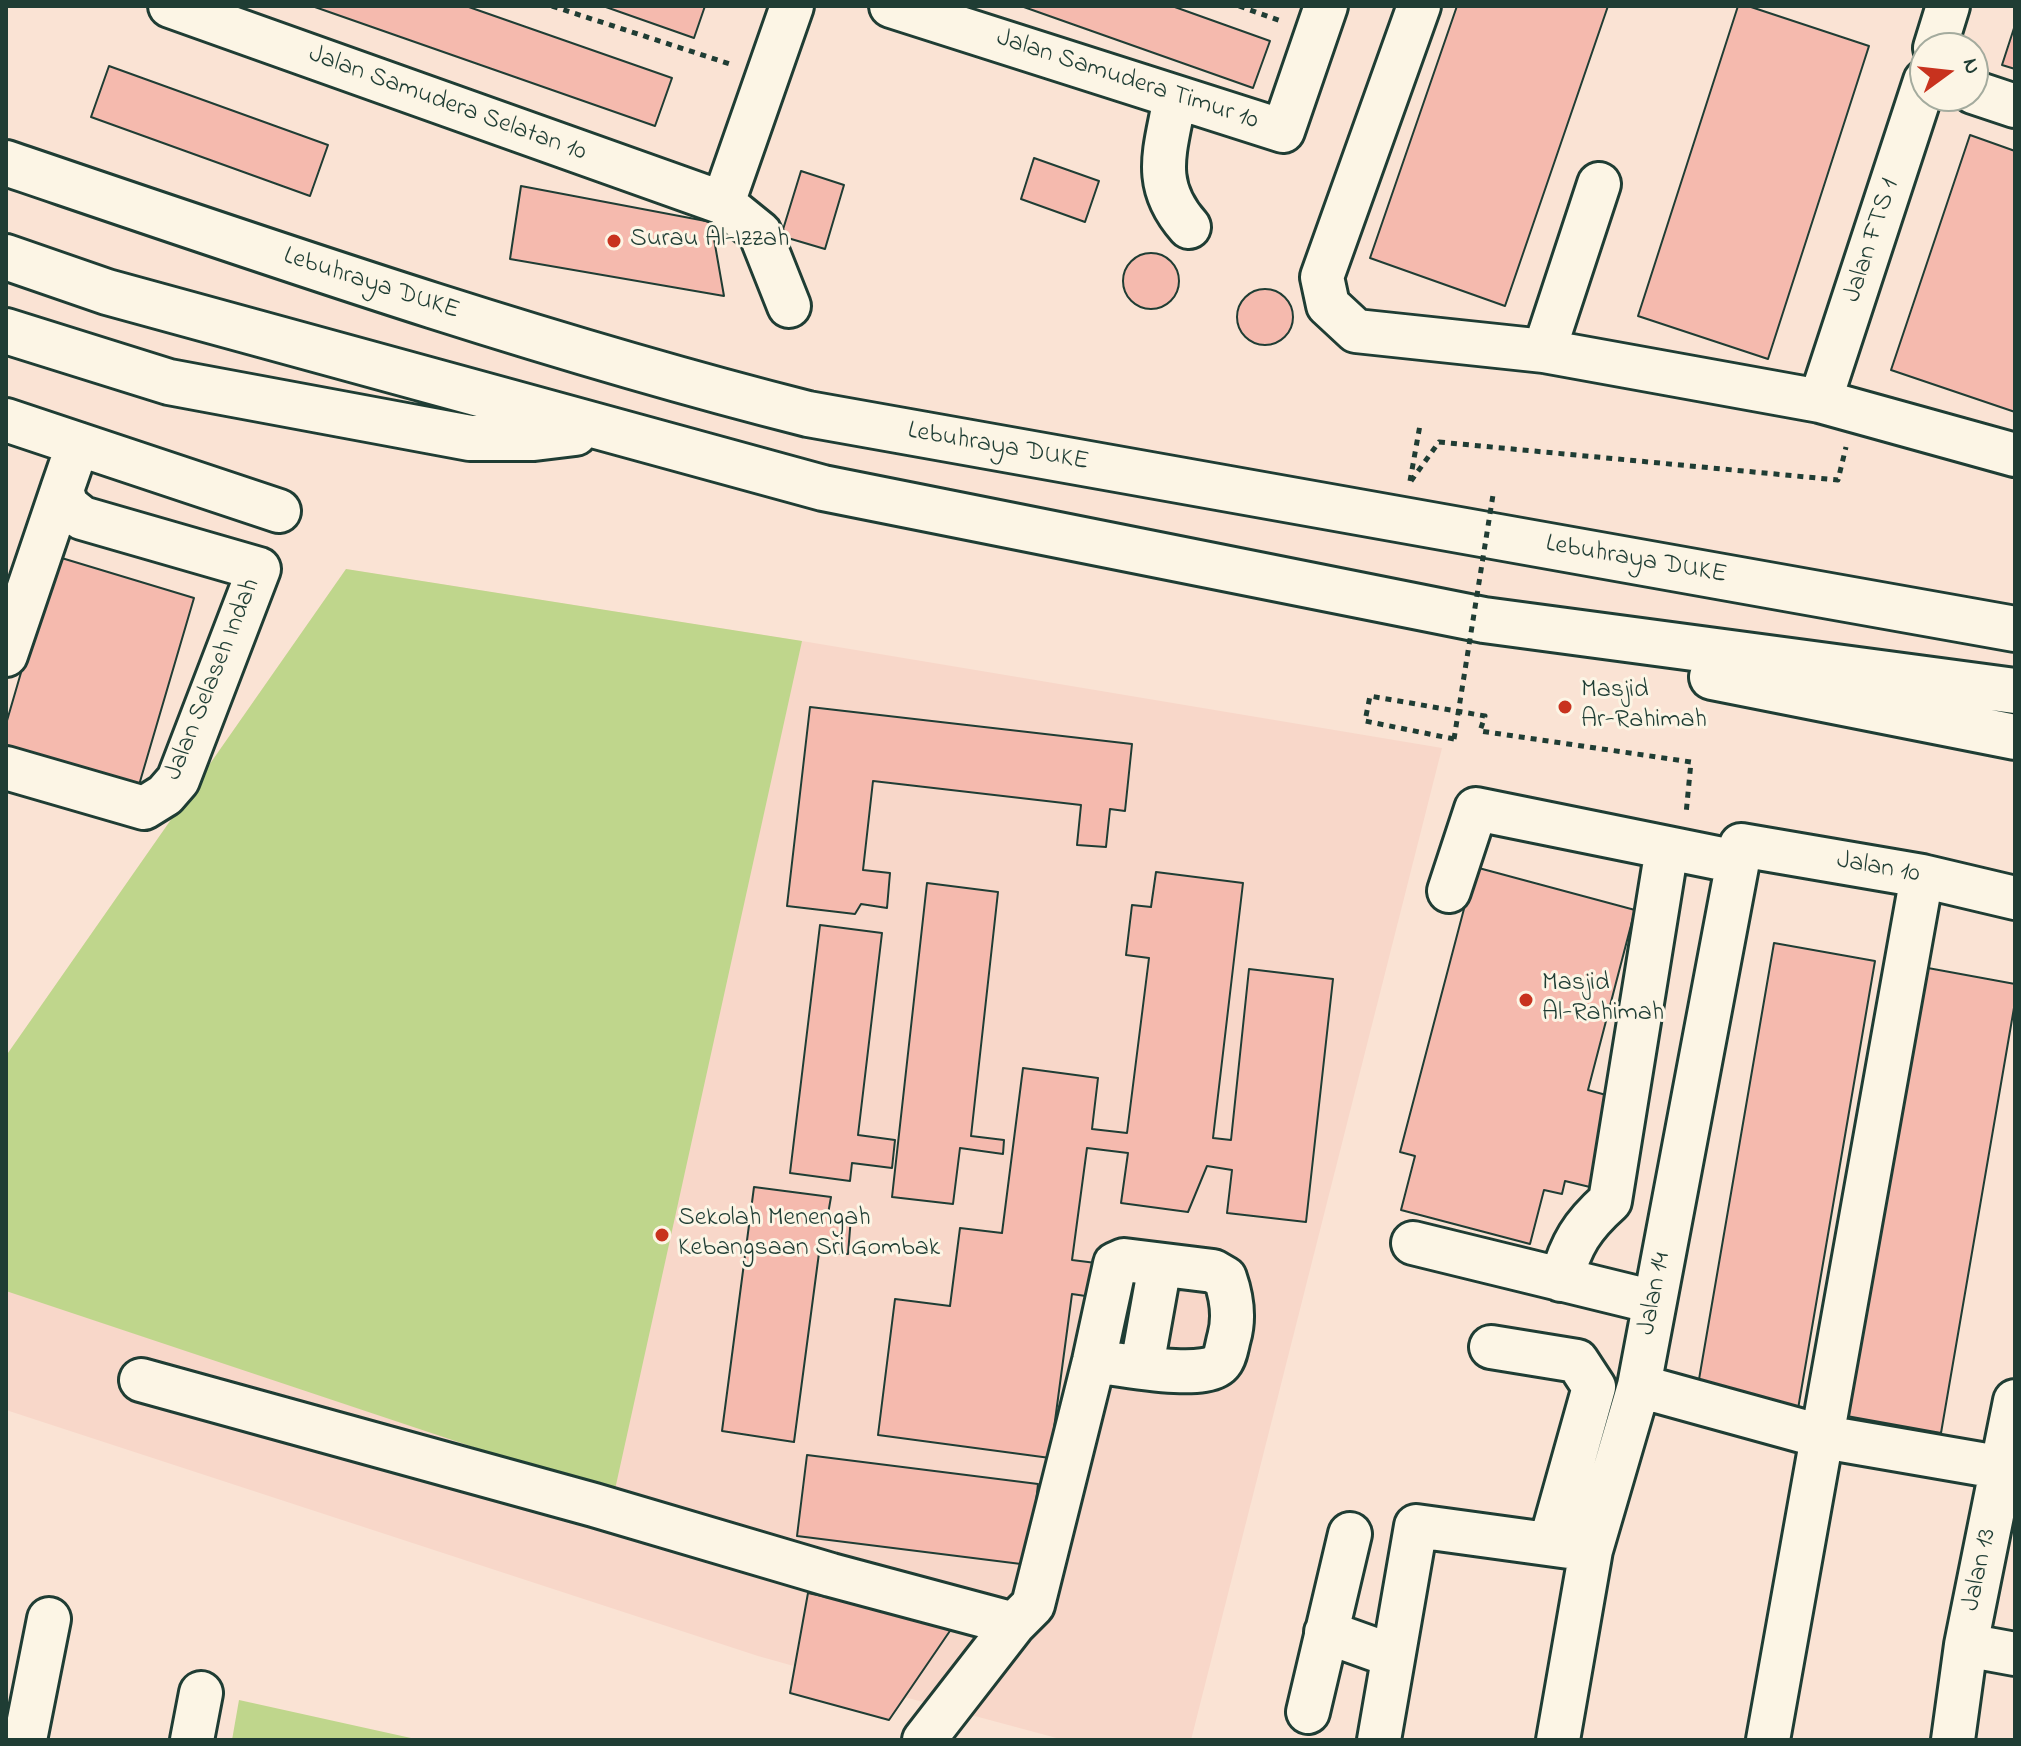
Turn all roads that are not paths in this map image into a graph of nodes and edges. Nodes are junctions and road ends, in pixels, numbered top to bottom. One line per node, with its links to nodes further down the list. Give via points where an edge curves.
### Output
1 (170, 6): 12 (street, Jalan Samudera Selatan 10)
2 (792, 6): 12 (street)
3 (891, 6): 6 (street, Jalan Samudera Timur 10)
4 (1326, 6): 6 (street, Jalan Samudera Timur 10, via 1283,131)
5 (1419, 6): 17 (street, via 1322,277 1328,305 1356,331)
6 (1175, 97): 13 (street, via 1162,166 1174,210)
7 (1989, 97): 8 (street)
8 (2015, 106)
9 (1917, 112): 18 (street, Jalan FTS 1)
10 (6, 163): 26 (highway, Lebuhraya DUKE, via 388,292 808,414)
11 (1599, 184): 17 (street)
12 (723, 203): 15 (street, Jalan Samudera Selatan 10, via 760,233)
13 (1189, 227)
14 (6, 257): 20 (highway, via 107,292)
15 (789, 306)
16 (6, 331): 20 (highway, via 169,382 470,438 534,438)
17 (1544, 351): 18 (street)
18 (1839, 407): 22 (street)
19 (6, 420): 21 (street)
20 (601, 429): 25 (highway, via 823,488)
21 (78, 444): 23 (street); 24 (street)
22 (2015, 455)
23 (62, 490): 27 (street); 30 (street, Jalan Selaseh Indah, via 67,506 82,518 259,569 178,780 165,795 144,808)
24 (279, 511)
25 (1484, 620): 28 (highway); 29 (highway, via 1590,651)
26 (2015, 629)
27 (6, 655)
28 (2015, 691)
29 (2015, 737)
30 (6, 768)
31 (1676, 834): 32 (street, Jalan 10); 34 (street, Jalan 10, via 1476,809); 38 (street, via 1610,1201 1570,1249)
32 (1739, 854): 33 (street, Jalan 10); 39 (street, Jalan 14)
33 (1922, 876): 35 (street, Jalan 10); 46 (street)
34 (1449, 891)
35 (2015, 898)
36 (1413, 1243): 38 (street)
37 (1160, 1265): 41 (street, via 1124,1260 1115,1264); 42 (street); 42 (street, via 1213,1271 1225,1278 1234,1323 1221,1362 1207,1372)
38 (1561, 1280): 39 (street)
39 (1654, 1302): 44 (street, Jalan 14)
40 (1491, 1347): 49 (street, via 1577,1361 1594,1387)
41 (1094, 1361): 42 (street); 52 (street, via 1033,1605)
42 (1142, 1366)
43 (141, 1380): 52 (street)
44 (1639, 1386): 46 (street); 50 (street, Jalan 14)
45 (2015, 1401): 47 (street, Jalan 13)
46 (1824, 1437): 47 (street); 64 (street)
47 (2008, 1469): 54 (street, Jalan 13)
48 (1350, 1534): 53 (street)
49 (1550, 1544): 50 (street); 56 (street, via 1416,1526)
50 (1591, 1550): 63 (street, Jalan 14)
51 (49, 1619): 59 (street)
52 (1014, 1624): 61 (street)
53 (1326, 1632): 56 (street); 58 (street)
54 (1966, 1645): 55 (street); 65 (street, Jalan 13)
55 (2015, 1654)
56 (1393, 1656): 62 (street)
57 (201, 1693): 60 (street)
58 (1308, 1712)
59 (25, 1740)
60 (192, 1740)
61 (924, 1740)
62 (1379, 1740)
63 (1558, 1740)
64 (1768, 1740)
65 (1953, 1740)

